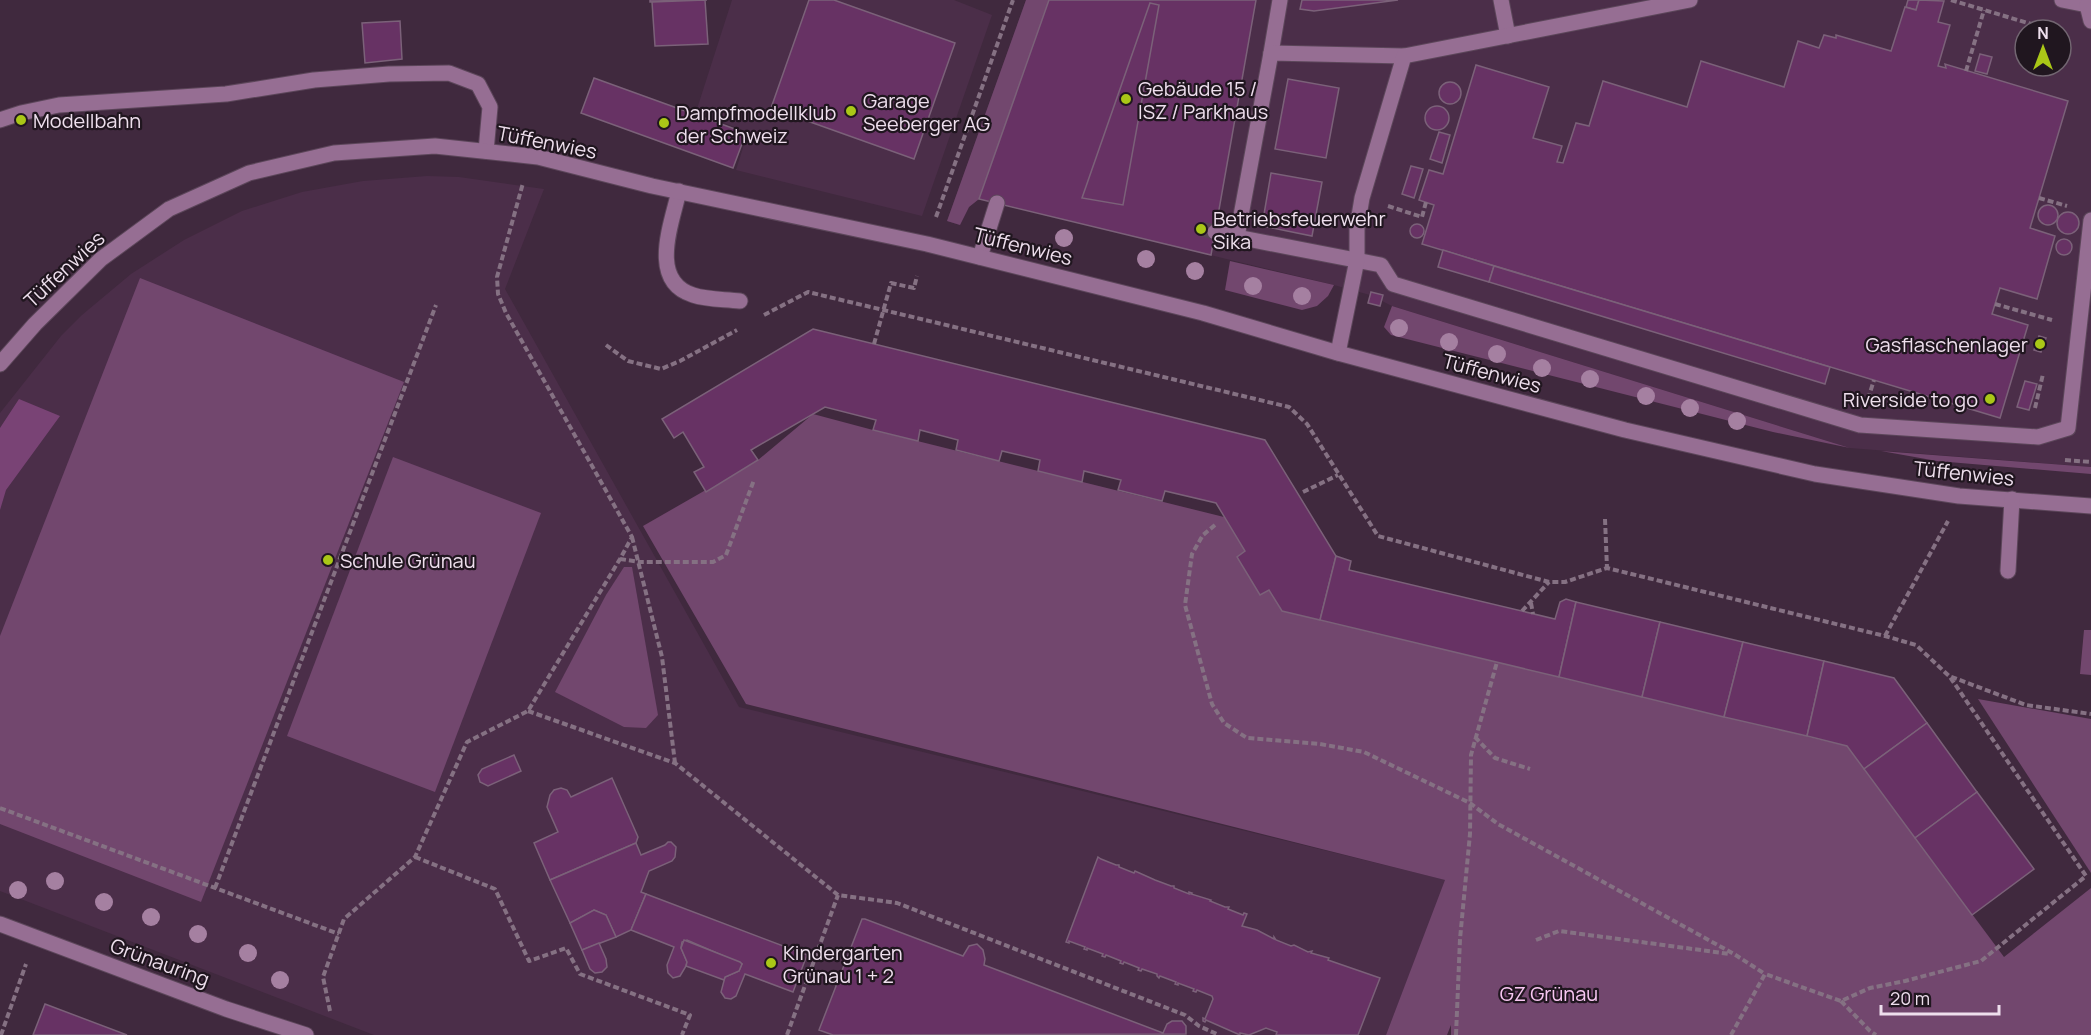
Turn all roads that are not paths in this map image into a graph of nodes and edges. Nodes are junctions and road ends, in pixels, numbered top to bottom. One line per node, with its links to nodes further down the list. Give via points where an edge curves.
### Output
1 (1281, 0): 8 (street)
2 (1501, 0): 7 (street)
3 (1690, 0): 7 (street)
4 (2062, 0): 5 (street)
5 (2089, 3): 6 (street)
6 (2091, 21)
7 (1508, 36): 9 (street)
8 (1271, 53): 9 (street); 16 (street)
9 (1404, 56): 18 (street, via 1362,198)
10 (0, 120): 11 (street, via 59,105 226,94 315,80 449,73 478,84 490,107)
11 (486, 152): 12 (street, Tüffenwies, via 538,157); 21 (street, Tüffenwies, via 435,146 334,153 249,173 169,209 101,259)
12 (680, 191): 17 (street, Tüffenwies); 19 (street, via 665,253 675,284 692,295)
13 (997, 203): 17 (street)
14 (2091, 220): 18 (street, via 2068,428 2038,437 1860,425 1393,284 1381,265)
15 (1215, 232): 16 (street)
16 (1236, 237): 18 (street)
17 (980, 257): 20 (street, Tüffenwies, via 1203,313)
18 (1357, 260): 20 (street)
19 (740, 302)
20 (1338, 353): 22 (street, Tüffenwies, via 1625,430 1815,474)
21 (0, 364)
22 (2012, 500): 23 (street, Tüffenwies); 24 (street)
23 (2091, 506)
24 (2008, 571)
25 (0, 924): 26 (street, Grünauring)
26 (306, 1035)

